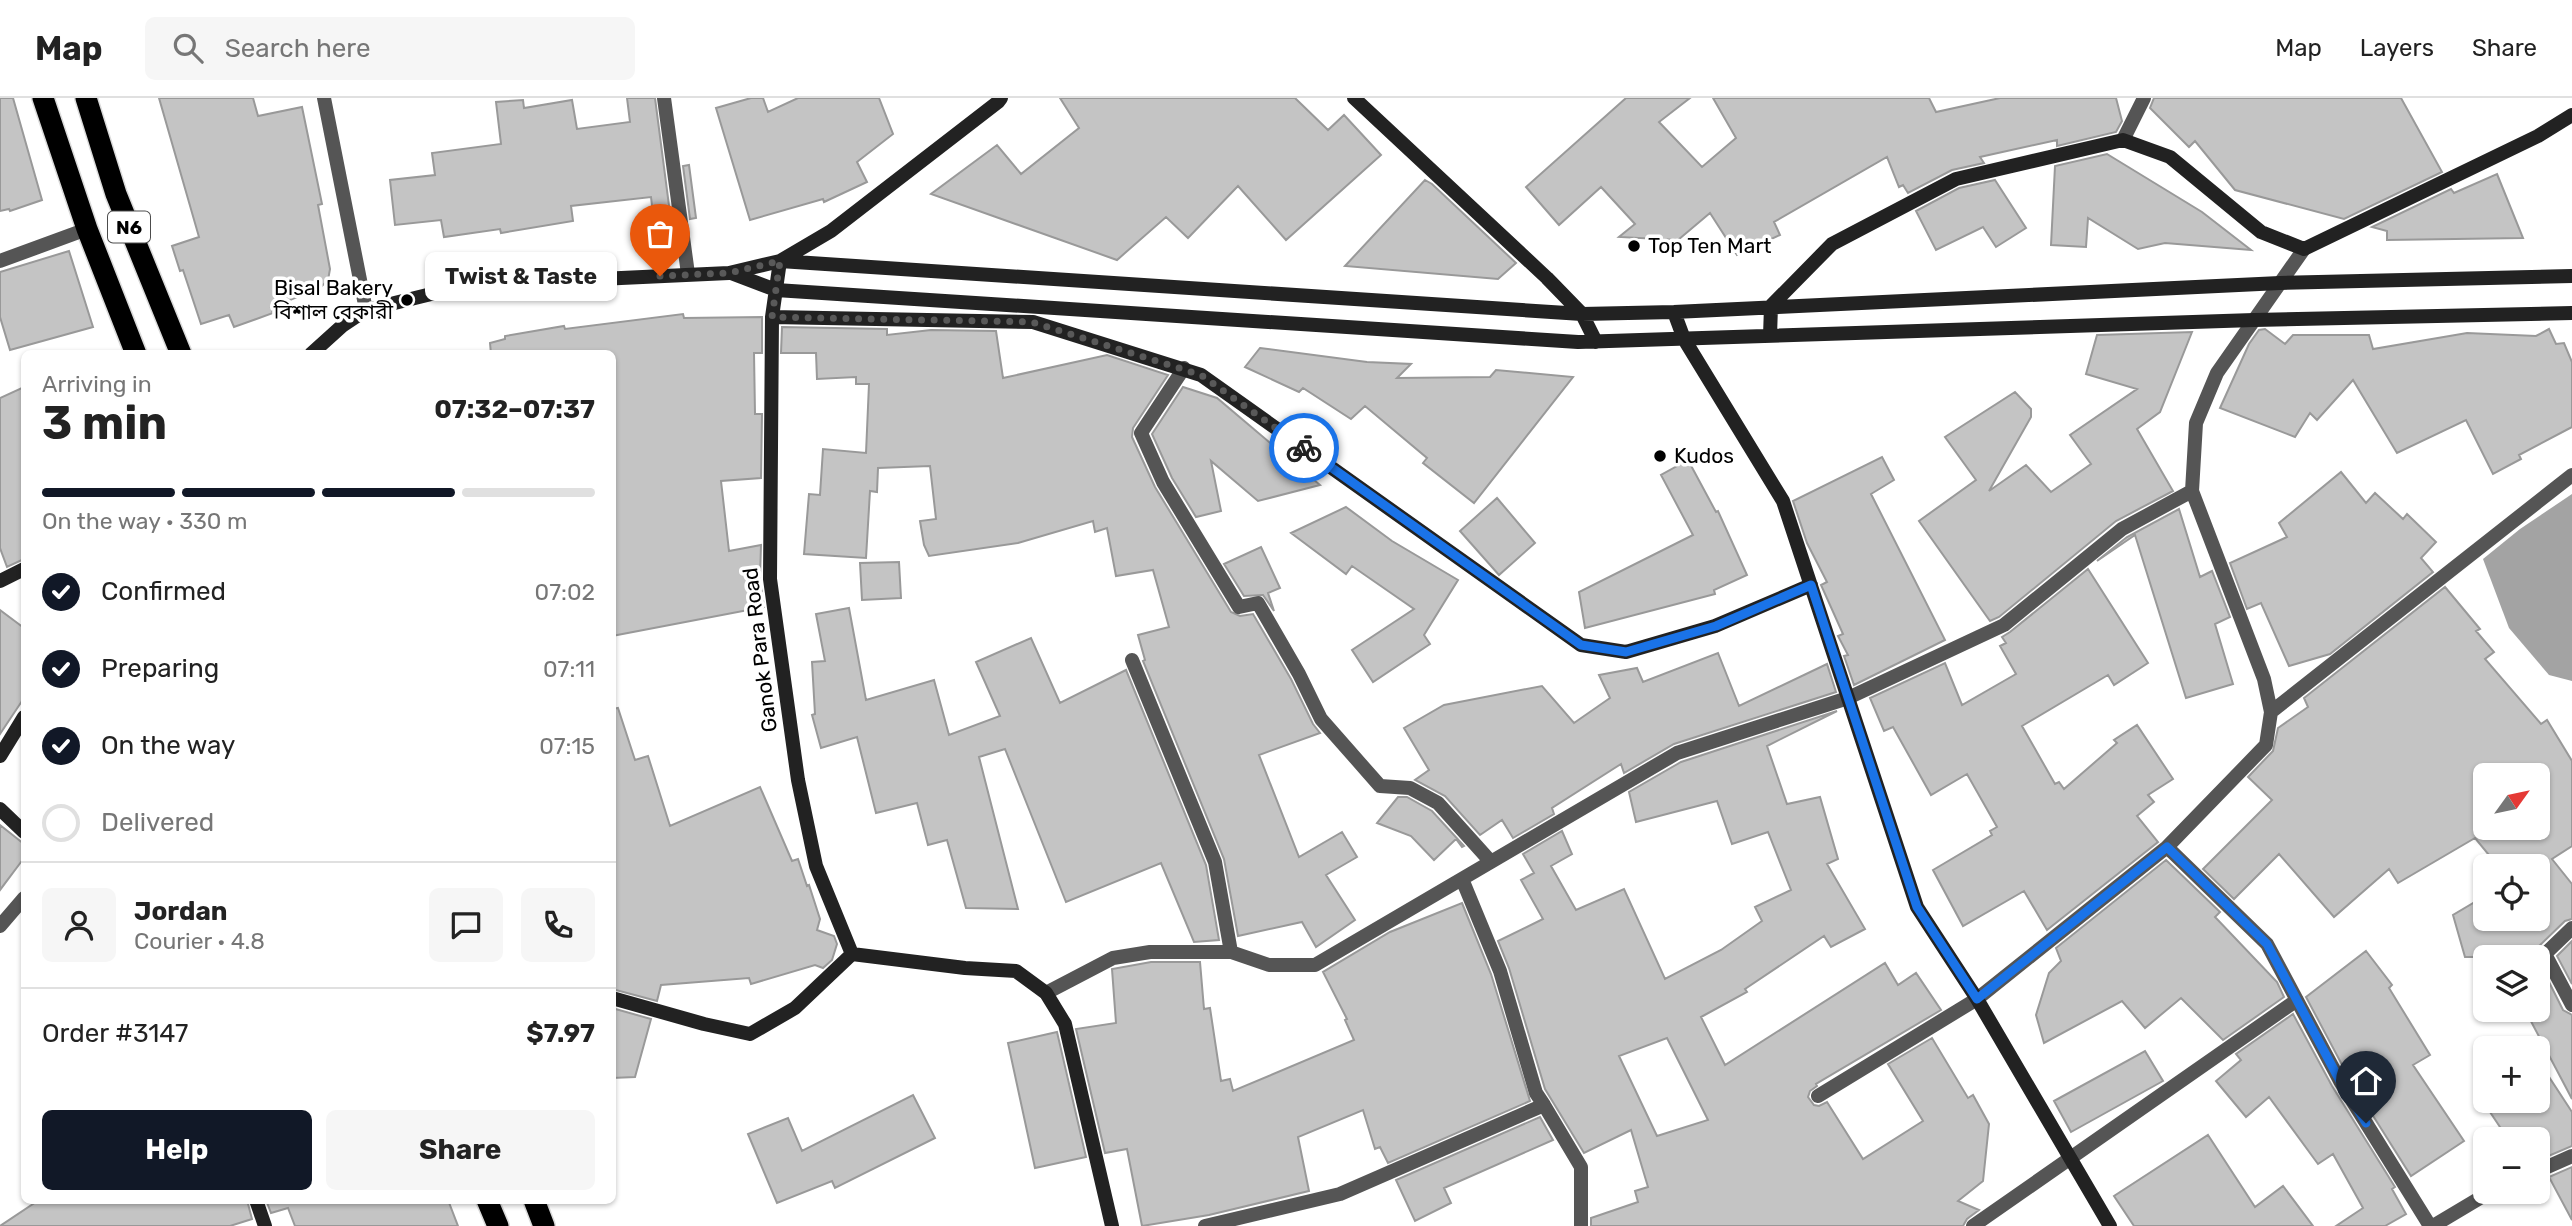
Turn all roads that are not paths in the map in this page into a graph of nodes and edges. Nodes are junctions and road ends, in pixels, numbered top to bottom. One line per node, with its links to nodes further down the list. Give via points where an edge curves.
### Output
1 (43, 98): 10 (highway, N6)
2 (86, 98): 30 (highway, N6, via 116,194)
3 (324, 98): 20 (street)
4 (664, 98): 15 (street)
5 (1000, 98): 13 (main road, via 831,231)
6 (1354, 98): 23 (main road)
7 (2144, 98): 9 (street)
8 (2572, 116): 11 (main road)
9 (2123, 140): 11 (main road, via 2170,157 2261,232); 19 (main road, via 1956,179 1832,244)
10 (87, 229): 12 (street); 29 (highway, N6)
11 (2304, 249): 17 (street)
12 (0, 261)
13 (780, 261): 14 (main road); 18 (main road, Ganok Para Road); 23 (main road)
14 (729, 273): 15 (main road); 18 (main road)
15 (688, 274): 20 (main road, via 468,285)
16 (2572, 276): 17 (main road)
17 (2280, 283): 19 (main road); 25 (street)
18 (776, 290): 24 (main road, Ganok Para Road); 28 (main road)
19 (1771, 306): 21 (main road); 26 (main road)
20 (366, 310): 31 (main road)
21 (1674, 313): 23 (main road); 27 (main road)
22 (2572, 313): 25 (main road)
23 (1581, 314): 28 (main road)
24 (772, 317): 32 (main road, via 1032,322); 52 (main road, Ganok Para Road, via 770,579 798,780 816,866)
25 (2254, 320): 26 (main road); 34 (street, via 2217,373 2196,423)
26 (1770, 336): 27 (main road)
27 (1684, 339): 28 (main road); 37 (main road, via 1783,501)
28 (1596, 342)
29 (134, 350)
30 (179, 350)
31 (315, 350)
32 (1184, 368): 37 (main road, via 1201,375 1581,645 1626,652 1716,626); 46 (street, via 1141,433 1163,482 1239,607 1258,603 1321,719 1380,786 1410,788 1438,803)
33 (2572, 475): 40 (street)
34 (2192, 491): 39 (street, via 2122,529 2004,625); 40 (street, via 2264,679)
35 (21, 570): 36 (main road)
36 (0, 581)
37 (1811, 585): 39 (main road)
38 (1132, 660): 51 (street, via 1215,862)
39 (1848, 698): 46 (street, via 1677,753); 55 (main road, via 1917,907)
40 (2271, 712): 45 (street, via 2266,745)
41 (21, 722): 42 (main road)
42 (0, 756)
43 (0, 809): 44 (main road)
44 (21, 829)
45 (2167, 847): 55 (street); 56 (street, via 2267,944)
46 (1491, 862): 47 (street)
47 (1462, 879): 51 (street, via 1315,965 1269,965); 59 (street, via 1500,971 1536,1093)
48 (21, 902): 49 (street)
49 (0, 926)
50 (2572, 928): 57 (street, via 2545,954)
51 (1231, 952): 53 (street, via 1150,952 1113,958)
52 (852, 954): 53 (main road, via 1016,971); 54 (main road, via 795,1008 750,1034)
53 (1046, 993): 70 (main road, via 1065,1024)
54 (616, 999)
55 (1977, 999): 58 (street); 61 (main road)
56 (2297, 1000): 61 (street); 75 (street, via 2340,1081)
57 (2572, 1005)
58 (1818, 1096)
59 (1544, 1105): 71 (street, via 1340,1194); 72 (street, via 1581,1167)
60 (2572, 1157): 62 (street)
61 (2071, 1158): 73 (street); 74 (main road)
62 (2550, 1166)
63 (2473, 1202): 75 (street)
64 (257, 1204): 67 (main road)
65 (489, 1204): 68 (highway)
66 (536, 1204): 69 (highway)
67 (265, 1226)
68 (498, 1226)
69 (544, 1226)
70 (1112, 1226)
71 (1205, 1226)
72 (1581, 1226)
73 (1973, 1226)
74 (2110, 1226)
75 (2431, 1226)

